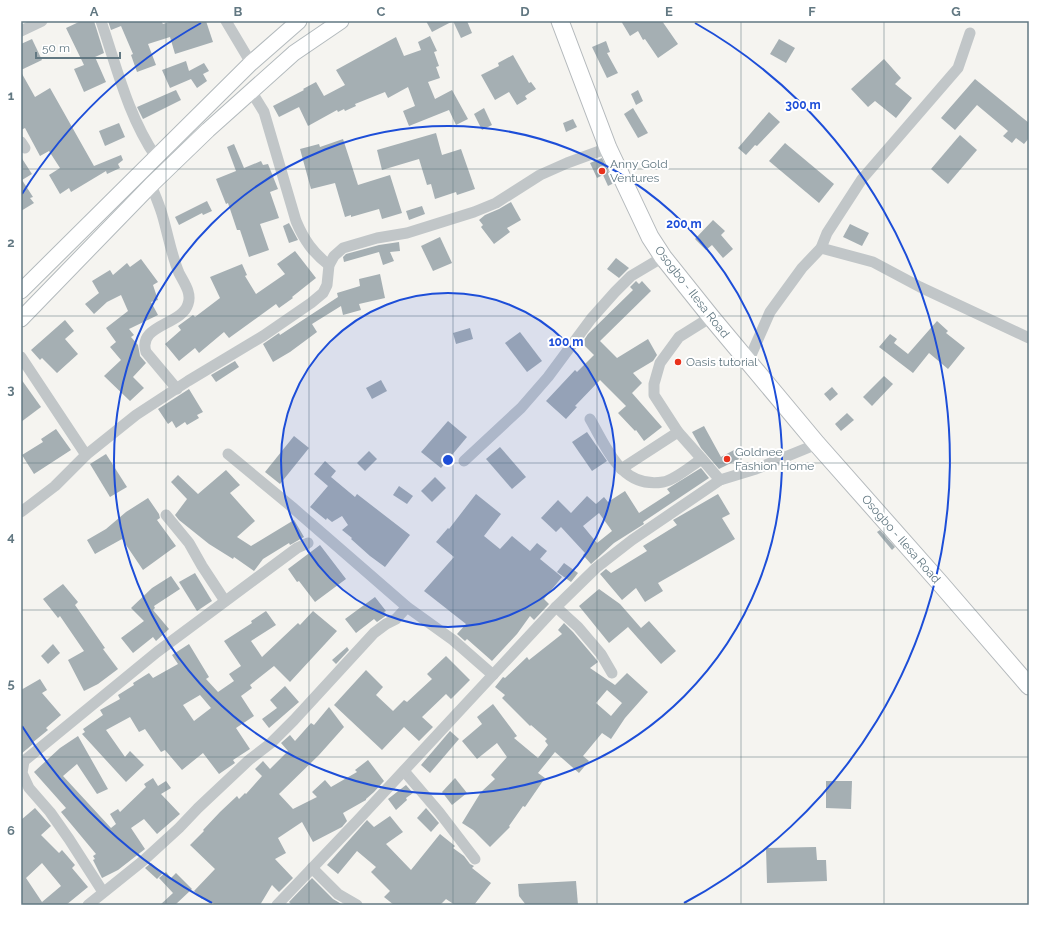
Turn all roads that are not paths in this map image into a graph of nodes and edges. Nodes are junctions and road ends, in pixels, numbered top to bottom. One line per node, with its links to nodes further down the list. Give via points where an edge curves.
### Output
1 (42, 21): 7 (street)
2 (101, 21): 12 (street, via 128,103 141,134)
3 (226, 21): 9 (street)
4 (299, 21): 9 (main road)
5 (340, 21): 10 (main road, via 294,53)
6 (560, 22): 11 (main road, Osogbo - Ilesa Road)
7 (21, 31)
8 (970, 33): 14 (street, via 958,68 862,178 826,233)
9 (251, 63): 12 (main road)
10 (251, 91): 13 (main road); 16 (street, via 264,112 296,221 312,250)
11 (608, 148): 15 (main road, Osogbo - Ilesa Road, via 650,237); 16 (street, via 540,175 496,203 474,212 407,233 343,248)
12 (156, 158): 17 (main road)
13 (151, 185): 19 (main road); 23 (street, via 170,248 190,296 186,309 150,333 144,347)
14 (821, 248): 20 (street, via 873,262); 22 (street, via 802,268 770,312)
15 (663, 256): 18 (main road, Osogbo - Ilesa Road); 30 (street, via 631,276 615,292 521,408)
16 (329, 265): 23 (street, via 327,285 311,303)
17 (21, 291)
18 (711, 317): 22 (main road, Osogbo - Ilesa Road); 25 (street, via 679,337 660,363 654,395)
19 (21, 319)
20 (1029, 338)
21 (21, 357): 28 (street)
22 (748, 362): 26 (main road, Osogbo - Ilesa Road)
23 (177, 389): 28 (street, via 136,415)
24 (590, 419): 31 (street)
25 (678, 432): 29 (street); 31 (street)
26 (817, 444): 32 (street, via 756,469); 41 (main road, Osogbo - Ilesa Road)
27 (228, 454): 37 (street)
28 (86, 455): 33 (street, via 55,486)
29 (702, 458): 31 (street, via 664,482 633,478); 32 (street)
30 (464, 460)
31 (621, 469)
32 (720, 480): 38 (street, via 632,540 591,573)
33 (21, 512)
34 (166, 515): 36 (street, via 189,543)
35 (308, 543): 36 (street, via 297,548)
36 (225, 601): 42 (street, via 157,652 24,760)
37 (408, 607): 40 (street, via 453,640); 46 (street, via 396,619 374,633 271,743 249,760 144,860)
38 (556, 607): 39 (street, via 602,654); 40 (street)
39 (612, 673)
40 (494, 675): 43 (street)
41 (1029, 686)
42 (22, 767): 46 (street, via 29,788 50,812)
43 (404, 771): 44 (street); 45 (street)
44 (475, 859)
45 (312, 868): 48 (street); 49 (street, via 338,894)
46 (103, 892): 47 (street)
47 (88, 905)
48 (277, 905)
49 (357, 905)

